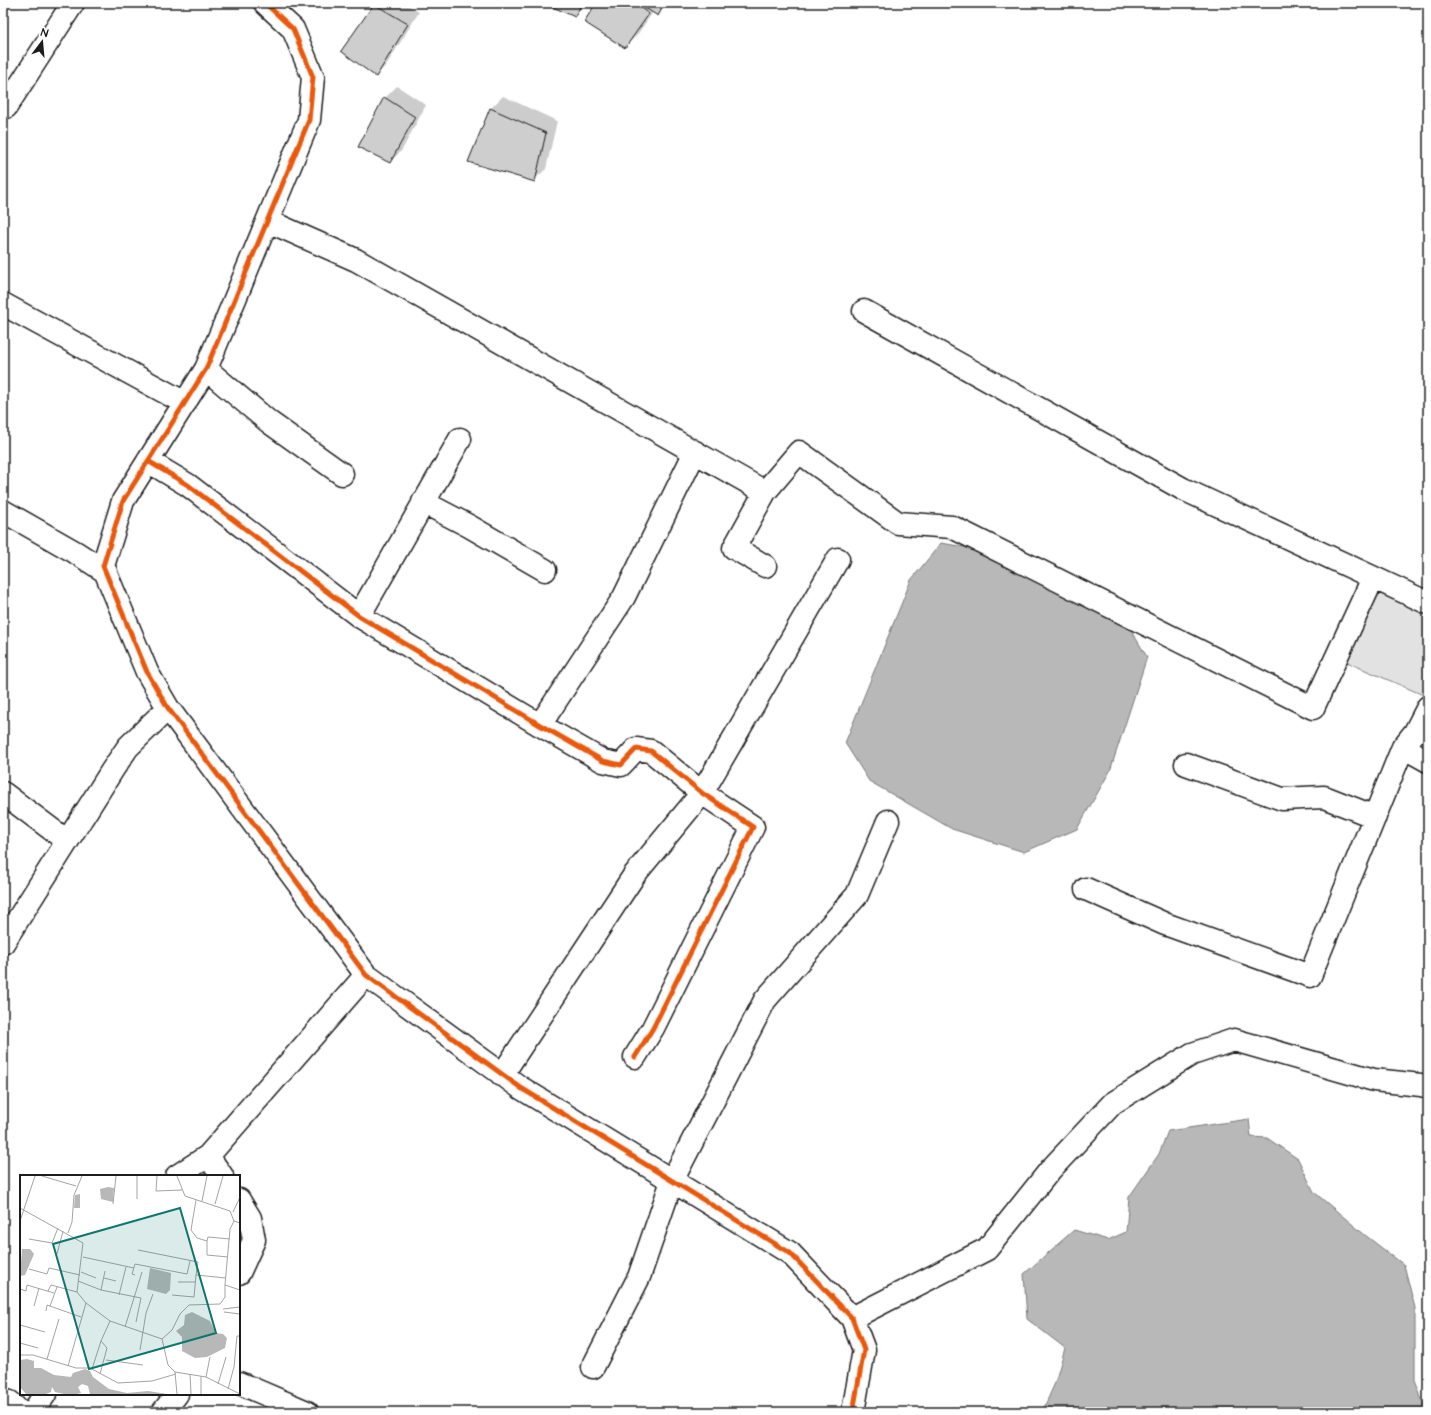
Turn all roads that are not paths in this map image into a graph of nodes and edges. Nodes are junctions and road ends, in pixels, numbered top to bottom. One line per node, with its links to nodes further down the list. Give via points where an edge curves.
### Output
1 (73, 3): 3 (street)
2 (265, 3): 4 (street, via 293,29 313,77 309,120)
3 (6, 107)
4 (268, 221): 7 (street); 10 (street, via 356,260)
5 (3, 304): 8 (street)
6 (864, 311): 20 (street, via 1183,489)
7 (206, 369): 8 (street); 12 (street, via 269,422)
8 (185, 403): 11 (street)
9 (460, 439): 14 (street)
10 (695, 452): 13 (street); 25 (street, via 624,597)
11 (148, 461): 19 (street, via 124,501 103,566); 22 (street, via 188,485)
12 (342, 474)
13 (765, 492): 17 (street, via 734,548); 20 (street, via 798,452 898,522 952,528 1313,708)
14 (423, 502): 18 (street); 22 (street)
15 (3, 512): 19 (street)
16 (838, 559): 30 (street)
17 (765, 566)
18 (545, 570)
19 (106, 572): 24 (street, via 147,672)
20 (1374, 578): 21 (street)
21 (1428, 604)
22 (359, 616): 25 (street)
23 (1428, 707): 26 (street, via 1415,732)
24 (168, 708): 33 (street, via 128,747); 36 (street)
25 (540, 725): 30 (street, via 603,761 621,765 636,749 651,751)
26 (1403, 747): 27 (street); 31 (street)
27 (1428, 761)
28 (1186, 764): 31 (street, via 1282,799 1324,797)
29 (3, 793): 33 (street)
30 (702, 793): 37 (street, via 753,827 653,1028); 38 (street, via 635,874)
31 (1375, 817): 34 (street, via 1310,976 1165,924)
32 (888, 821): 43 (street, via 857,895 765,1000)
33 (67, 841): 35 (street)
34 (1086, 889)
35 (3, 943)
36 (366, 975): 38 (street); 40 (street)
37 (635, 1057)
38 (502, 1075): 43 (street)
39 (1428, 1087): 46 (street, via 1374,1080 1234,1040 1192,1054 1113,1103 1051,1169 987,1249)
40 (208, 1156): 41 (street); 42 (street)
41 (180, 1175)
42 (221, 1175)
43 (672, 1181): 46 (street, via 790,1252); 47 (street, via 639,1277)
44 (240, 1202): 45 (street, via 250,1218 254,1240)
45 (240, 1271)
46 (852, 1318): 56 (street, via 864,1350)
47 (593, 1367)
48 (240, 1383): 55 (street)
49 (44, 1395): 53 (street)
50 (176, 1395): 54 (street)
51 (3, 1400): 52 (street, via 10,1402)
52 (20, 1412)
53 (33, 1412)
54 (163, 1412)
55 (307, 1412)
56 (854, 1412)

